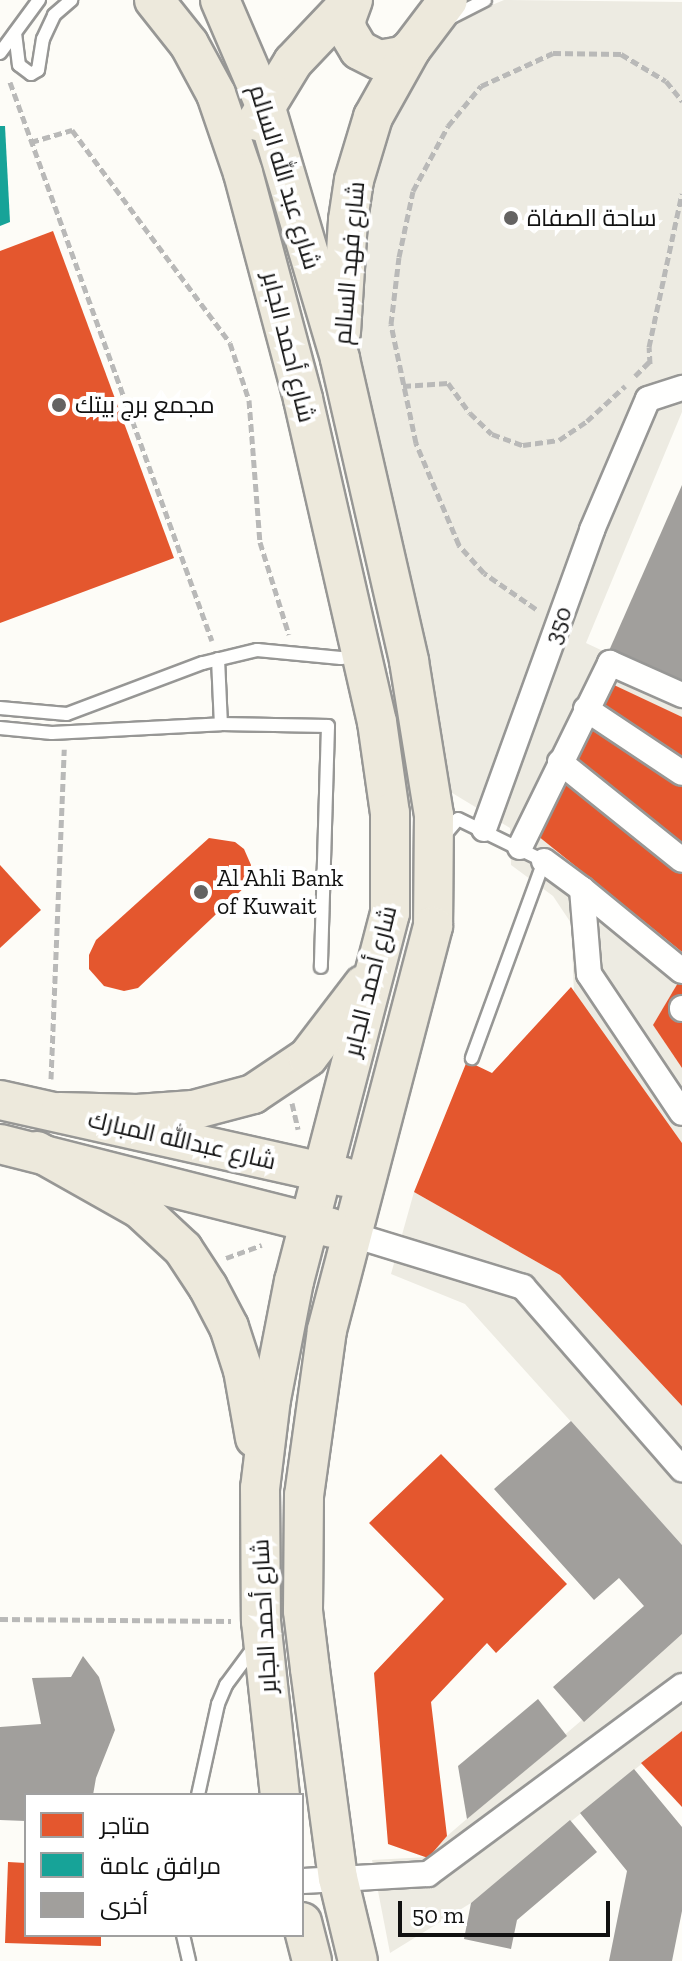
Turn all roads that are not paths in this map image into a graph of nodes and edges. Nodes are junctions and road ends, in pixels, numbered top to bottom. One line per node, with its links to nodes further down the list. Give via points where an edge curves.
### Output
1 (39, 0): 8 (lane)
2 (71, 0): 8 (lane, via 54,15 38,70 31,74 19,65)
3 (154, 0): 12 (main road, شارع عبد الله السالم, via 189,44 216,94)
4 (220, 0): 11 (main road, شارع عبد الله السالم)
5 (353, 0): 9 (main road, via 347,30 359,50 379,60 402,56); 11 (main road, via 293,62)
6 (448, 0): 9 (main road, شارع فهد السالم)
7 (485, 0): 9 (lane)
8 (15, 33): 10 (lane)
9 (416, 42): 13 (main road, شارع فهد السالم, via 373,117 354,180)
10 (0, 53)
11 (265, 105): 12 (main road); 13 (main road, شارع عبد الله السالم)
12 (243, 173): 15 (main road, شارع أحمد الجابر, via 303,399)
13 (340, 359): 27 (main road, شارع أحمد الجابر, via 420,718)
14 (680, 388): 26 (street, 350, via 648,399 592,530)
15 (361, 654): 16 (lane, via 341,658 257,650); 32 (main road, شارع أحمد الجابر, via 390,813 392,882)
16 (218, 659): 20 (lane); 21 (lane)
17 (682, 695): 19 (street, via 610,663)
18 (0, 708): 20 (lane)
19 (586, 709): 24 (street); 25 (street)
20 (67, 714): 23 (lane)
21 (221, 724): 23 (lane); 33 (lane, via 328,726)
22 (0, 728): 23 (lane)
23 (65, 732)
24 (560, 762): 28 (street); 29 (street)
25 (679, 765)
26 (484, 829): 27 (lane, via 458,819); 28 (lane)
27 (435, 845): 42 (main road, شارع أحمد الجابر, via 428,950)
28 (520, 847): 30 (lane)
29 (682, 860)
30 (544, 861): 31 (street); 35 (lane)
31 (582, 889): 34 (street); 38 (street, via 589,974)
32 (385, 942): 37 (main road, via 334,1027 308,1057 271,1085 193,1110); 41 (main road, شارع أحمد الجابر)
33 (321, 967)
34 (682, 971)
35 (472, 1058)
36 (0, 1100): 37 (main road, شارع عبدالله المبارك)
37 (55, 1110): 41 (main road, شارع عبدالله المبارك)
38 (682, 1113)
39 (0, 1144): 40 (main road, شارع عبدالله المبارك)
40 (37, 1151): 43 (main road, شارع عبدالله المبارك); 46 (main road, via 122,1198 183,1249 229,1327 243,1370)
41 (321, 1172): 42 (main road, شارع عبدالله المبارك); 43 (main road, شارع أحمد الجابر)
42 (364, 1182): 44 (main road, شارع أحمد الجابر)
43 (307, 1222): 44 (main road, شارع عبدالله المبارك); 46 (main road, شارع أحمد الجابر, via 271,1399)
44 (350, 1234): 45 (street, via 523,1287); 51 (main road, شارع أحمد الجابر, via 313,1410 304,1495 303,1611)
45 (682, 1469)
46 (260, 1488): 47 (main road, شارع أحمد الجابر)
47 (261, 1629): 49 (lane, via 218,1704); 50 (main road, شارع أحمد الجابر)
48 (682, 1686): 51 (street, via 428,1874)
49 (198, 1793)
50 (280, 1793)
51 (320, 1880): 56 (main road, شارع أحمد الجابر)
52 (304, 1930): 55 (main road)
53 (183, 1937): 54 (lane)
54 (189, 1961)
55 (312, 1961)
56 (358, 1961)

